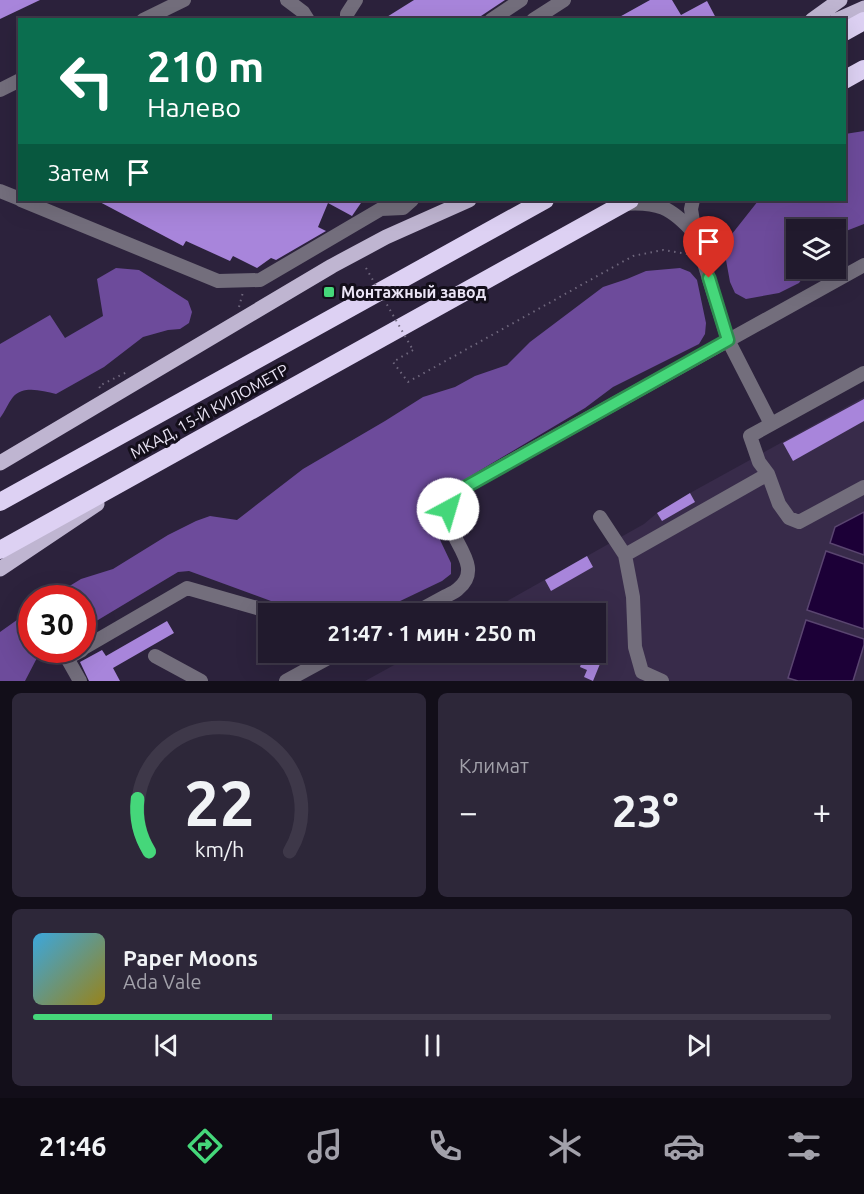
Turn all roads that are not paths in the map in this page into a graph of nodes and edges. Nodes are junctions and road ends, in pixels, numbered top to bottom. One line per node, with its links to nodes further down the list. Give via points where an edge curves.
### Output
1 (184, 0): 8 (street)
2 (287, 0): 9 (street)
3 (356, 0): 10 (street)
4 (521, 0): 11 (street)
5 (564, 0): 12 (street)
6 (840, 0): 13 (main road)
7 (864, 8): 14 (main road)
8 (146, 18)
9 (307, 18)
10 (347, 18)
11 (494, 18)
12 (536, 18)
13 (815, 18)
14 (842, 18)
15 (864, 21): 16 (highway)
16 (846, 31)
17 (864, 69): 18 (highway)
18 (846, 79)
19 (18, 81): 20 (street)
20 (0, 90)
21 (0, 191): 22 (street)
22 (18, 198)
23 (25, 201): 27 (street, via 218,281 260,280 381,209)
24 (467, 201): 29 (main road)
25 (543, 201): 39 (highway, МКАД, 15-Й КИЛОМЕТР)
26 (693, 201): 30 (street)
27 (405, 202): 29 (street)
28 (626, 202): 30 (street, via 663,207 682,218); 35 (highway, МКАД, 15-Й КИЛОМЕТР)
29 (412, 226): 36 (main road, via 332,266)
30 (696, 234): 32 (street)
31 (864, 266): 32 (street)
32 (728, 340): 34 (street); 44 (street, via 462,489 448,509 448,524 468,563 468,572 458,589)
33 (864, 373): 34 (street)
34 (771, 424): 37 (street, via 750,436)
35 (168, 456): 41 (highway, МКАД, 15-Й КИЛОМЕТР); 43 (main road)
36 (0, 463)
37 (768, 474): 38 (street, via 779,504 789,518 799,522); 42 (street)
38 (864, 487)
39 (0, 502)
40 (600, 517): 42 (street)
41 (0, 550)
42 (625, 555): 53 (street, via 633,597 635,647 642,672)
43 (0, 569)
44 (433, 603)
45 (258, 608): 46 (street, via 187,588)
46 (96, 641)
47 (155, 656): 51 (street)
48 (70, 663): 50 (street)
49 (319, 663): 52 (street)
50 (80, 681)
51 (201, 681)
52 (286, 681)
53 (662, 681)

